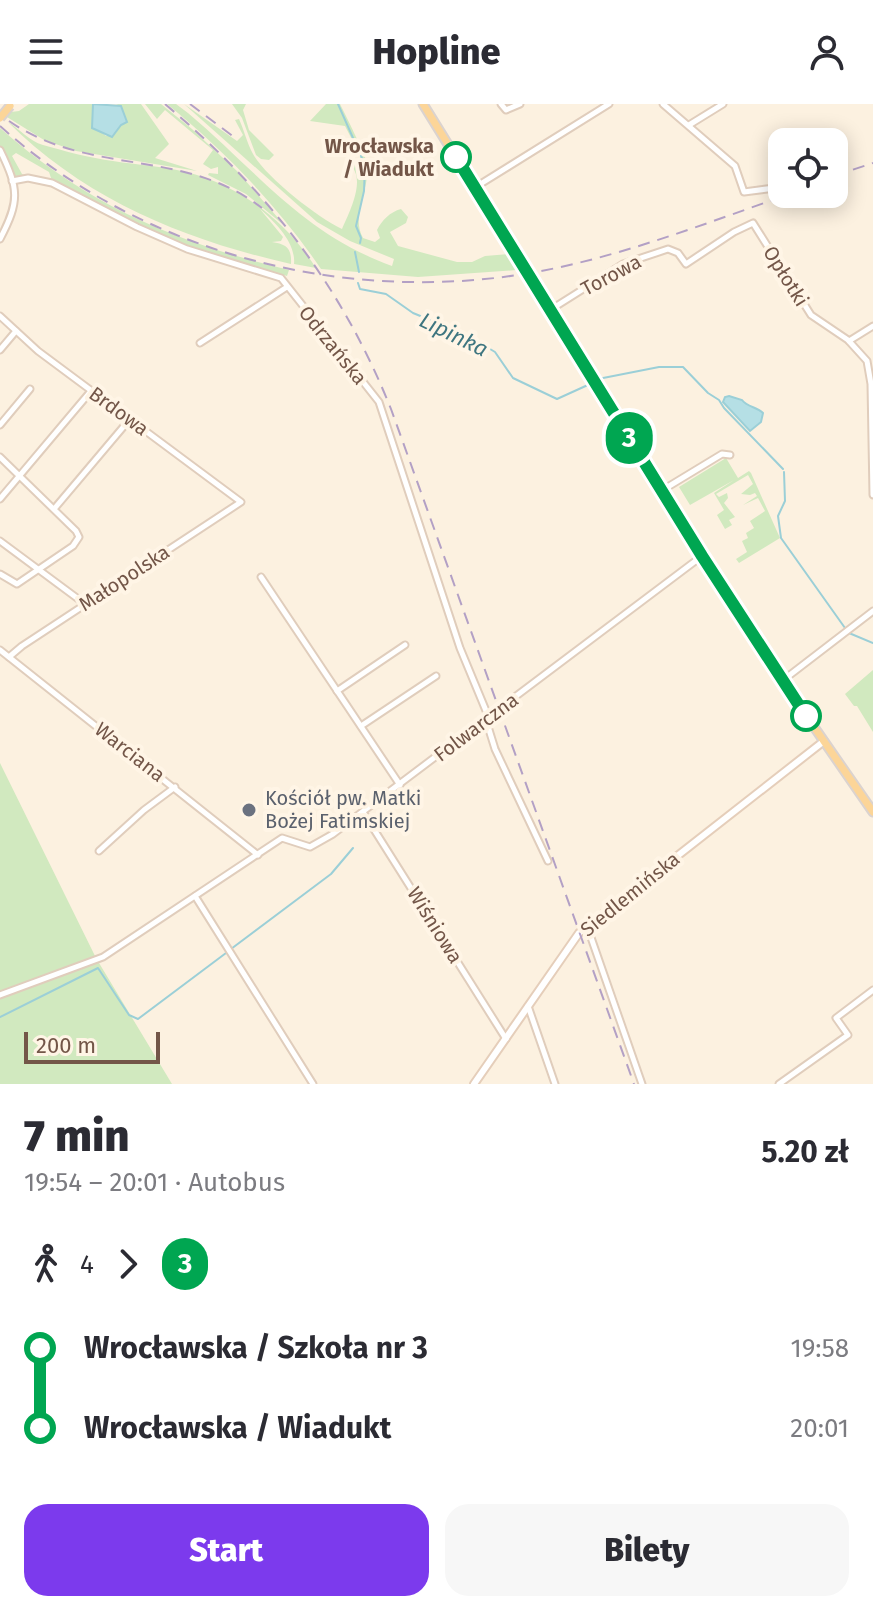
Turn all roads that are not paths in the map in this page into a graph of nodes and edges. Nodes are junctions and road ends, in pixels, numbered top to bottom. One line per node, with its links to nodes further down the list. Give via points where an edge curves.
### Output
1 (423, 104): 12 (main road)
2 (501, 104): 3 (street, via 506,110)
3 (520, 104)
4 (609, 104): 12 (street)
5 (663, 104): 9 (street)
6 (723, 104): 9 (street)
7 (10, 105): 8 (main road, bridge)
8 (0, 118)
9 (689, 125): 13 (street, via 735,166 744,192)
10 (0, 150): 11 (street)
11 (12, 181): 15 (street, via 15,204); 16 (street, Odrzańska, via 52,183 149,232 234,266 273,274)
12 (474, 188): 17 (main road)
13 (768, 189)
14 (753, 223): 17 (street, Torowa, via 686,264 668,249 623,264); 21 (street, Opłotki, via 811,315)
15 (0, 239)
16 (287, 287): 22 (street); 49 (street, Odrzańska, via 379,402)
17 (549, 310): 31 (main road)
18 (0, 316): 20 (street, Brdowa)
19 (873, 326): 21 (street)
20 (16, 331): 23 (street); 25 (street, Brdowa)
21 (849, 341): 32 (street, Opłotki, via 869,369)
22 (200, 343)
23 (0, 350)
24 (30, 389): 27 (street)
25 (91, 391): 26 (street, Brdowa); 30 (street)
26 (130, 419): 34 (street, Brdowa); 35 (street)
27 (0, 425)
28 (730, 455): 31 (street, via 721,455)
29 (0, 457): 30 (street)
30 (19, 476): 33 (street); 35 (street)
31 (661, 491): 37 (main road)
32 (873, 495)
33 (0, 499)
34 (241, 502): 41 (street, Małopolska)
35 (54, 509): 38 (street, via 79,537)
36 (0, 541): 38 (street)
37 (702, 556): 47 (main road); 49 (street, Folwarczna)
38 (39, 569): 39 (street, via 17,584); 41 (street)
39 (0, 574)
40 (261, 577): 48 (street)
41 (85, 604): 45 (street, Małopolska)
42 (873, 611): 47 (street)
43 (405, 645): 48 (street)
44 (0, 650): 45 (street, Warciana)
45 (9, 657): 53 (street, Warciana)
46 (436, 676): 50 (street)
47 (782, 681): 51 (main road)
48 (337, 691): 50 (street)
49 (487, 719): 52 (street, Folwarczna); 58 (street, Odrzańska, via 495,749)
50 (361, 726): 52 (street)
51 (824, 741): 55 (main road); 60 (street, Siedlemińska)
52 (400, 785): 54 (street, Folwarczna)
53 (175, 787): 56 (street); 57 (street, Warciana)
54 (363, 812): 57 (street, Folwarczna, via 310,847 282,838); 64 (street, Wiśniowa)
55 (873, 812)
56 (99, 851)
57 (258, 855): 59 (street, Folwarczna)
58 (548, 861)
59 (195, 896): 62 (street, Folwarczna, via 103,957); 65 (street)
60 (587, 926): 63 (street, Siedlemińska); 68 (street)
61 (873, 990): 69 (street, via 836,1018 848,1035)
62 (0, 995)
63 (528, 1006): 64 (street, Siedlemińska); 67 (street)
64 (506, 1039): 66 (street, Siedlemińska)
65 (313, 1084)
66 (474, 1084)
67 (555, 1084)
68 (642, 1084)
69 (779, 1084)

